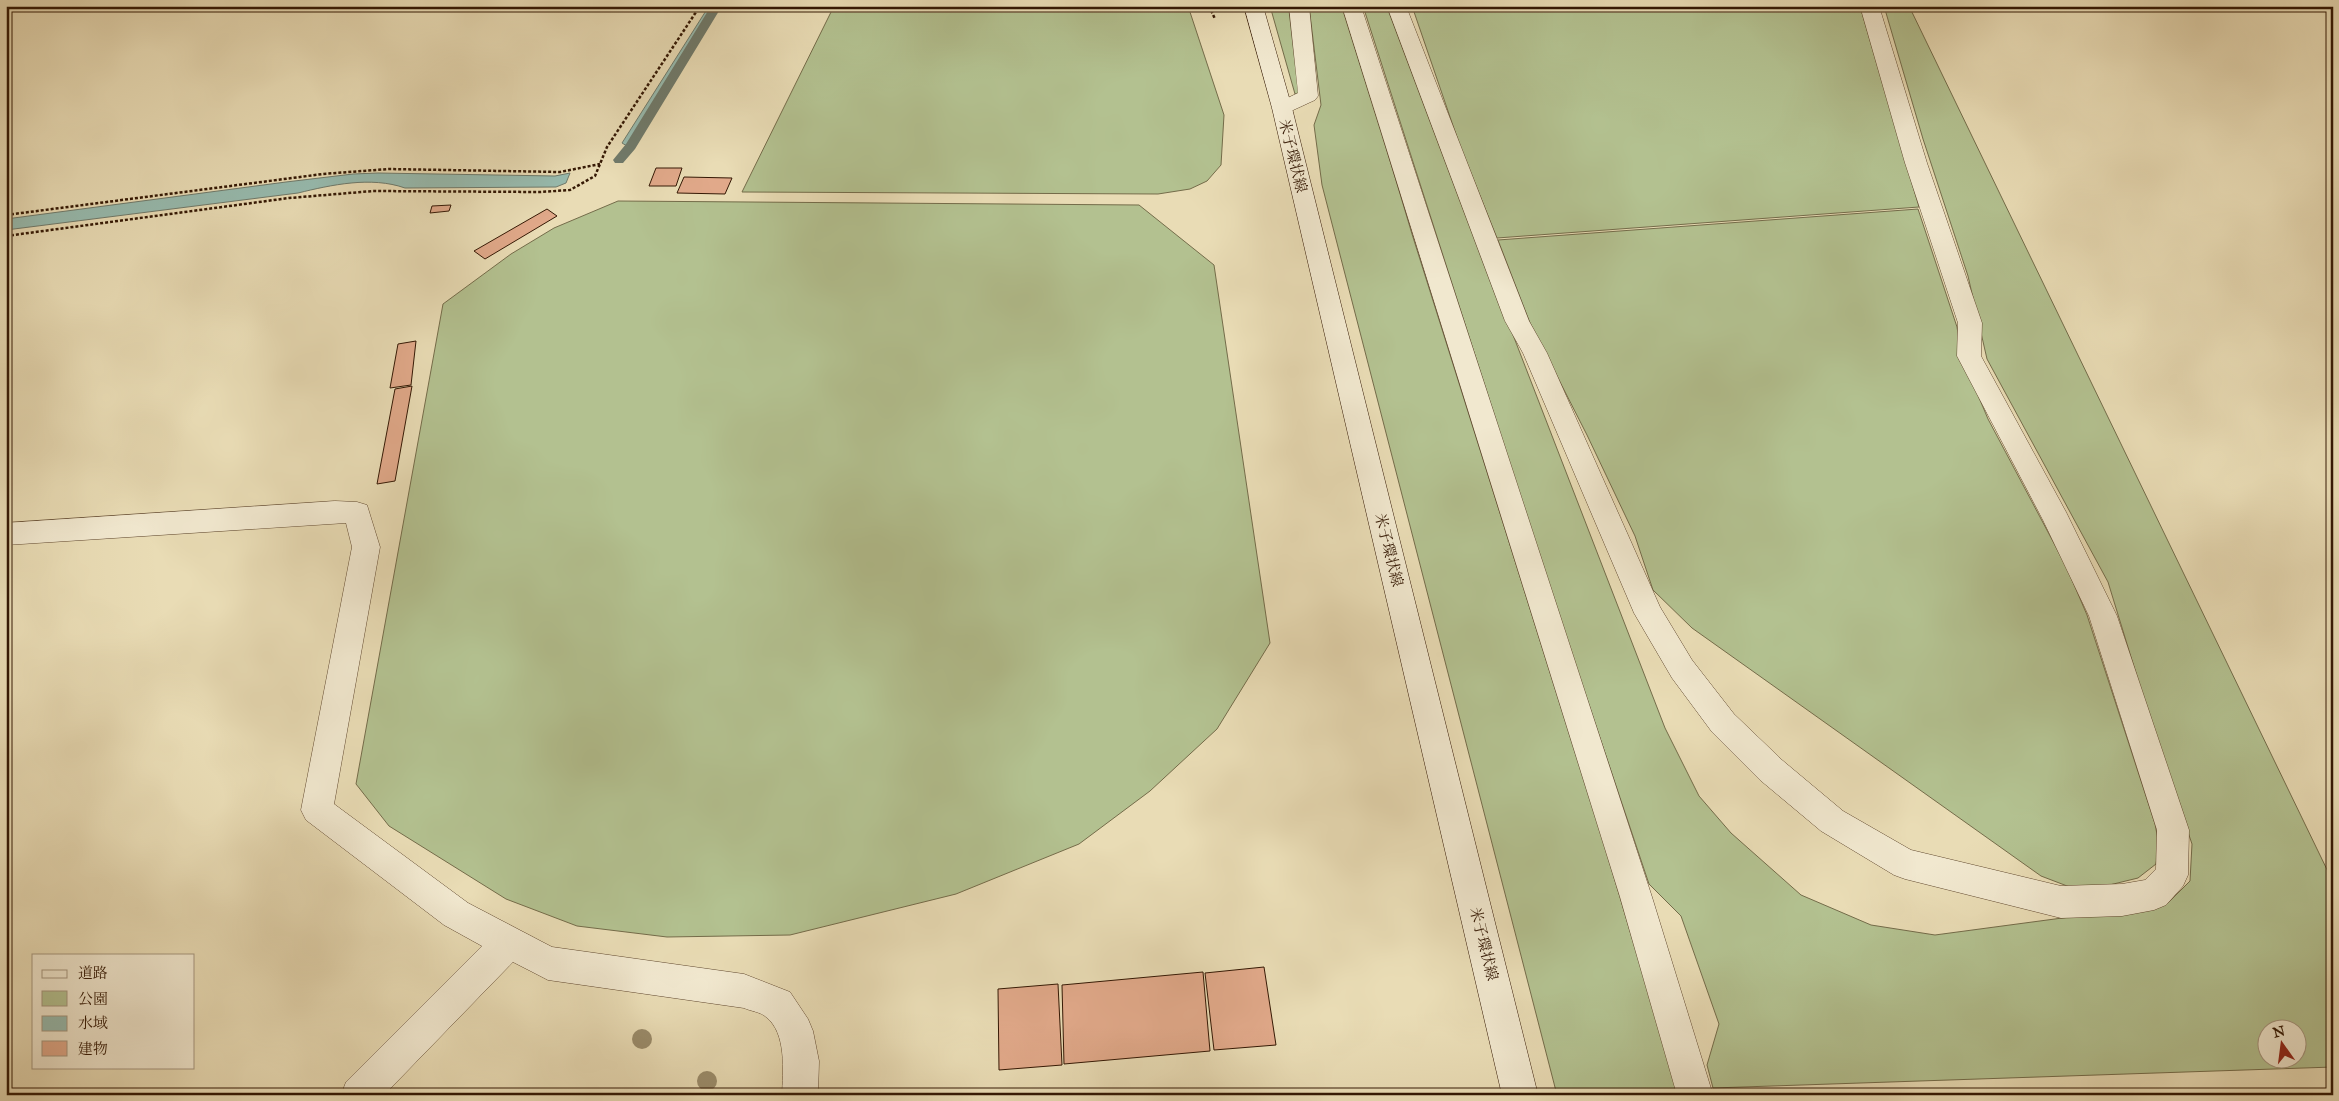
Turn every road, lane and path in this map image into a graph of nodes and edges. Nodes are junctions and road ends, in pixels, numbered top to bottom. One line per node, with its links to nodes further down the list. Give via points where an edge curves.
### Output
1 (700, 6): 8 (path, via 607,147)
2 (1253, 6): 7 (main road, 米子環状線)
3 (1299, 6): 7 (main road, via 1308,96)
4 (1351, 6): 16 (main road, via 1636,897)
5 (1396, 6): 6 (main road, via 1517,321 1648,613 1682,669 1723,723 1771,770 1832,821 1905,864 2061,902 2122,900 2154,894 2172,875 2173,830 2103,616 1969,356 1970,323)
6 (1868, 6)
7 (1282, 108): 15 (main road, 米子環状線)
8 (600, 164): 9 (path, via 560,172 388,169 323,174); 10 (path, via 595,176 570,190 326,194)
9 (6, 215)
10 (6, 236)
11 (6, 534): 12 (main road, via 357,513 366,547 317,810 456,914)
12 (509, 942): 13 (main road); 14 (main road, via 548,963 744,991 778,1004 796,1031 801,1061)
13 (359, 1095)
14 (800, 1095)
15 (1520, 1095)
16 (1694, 1095)

